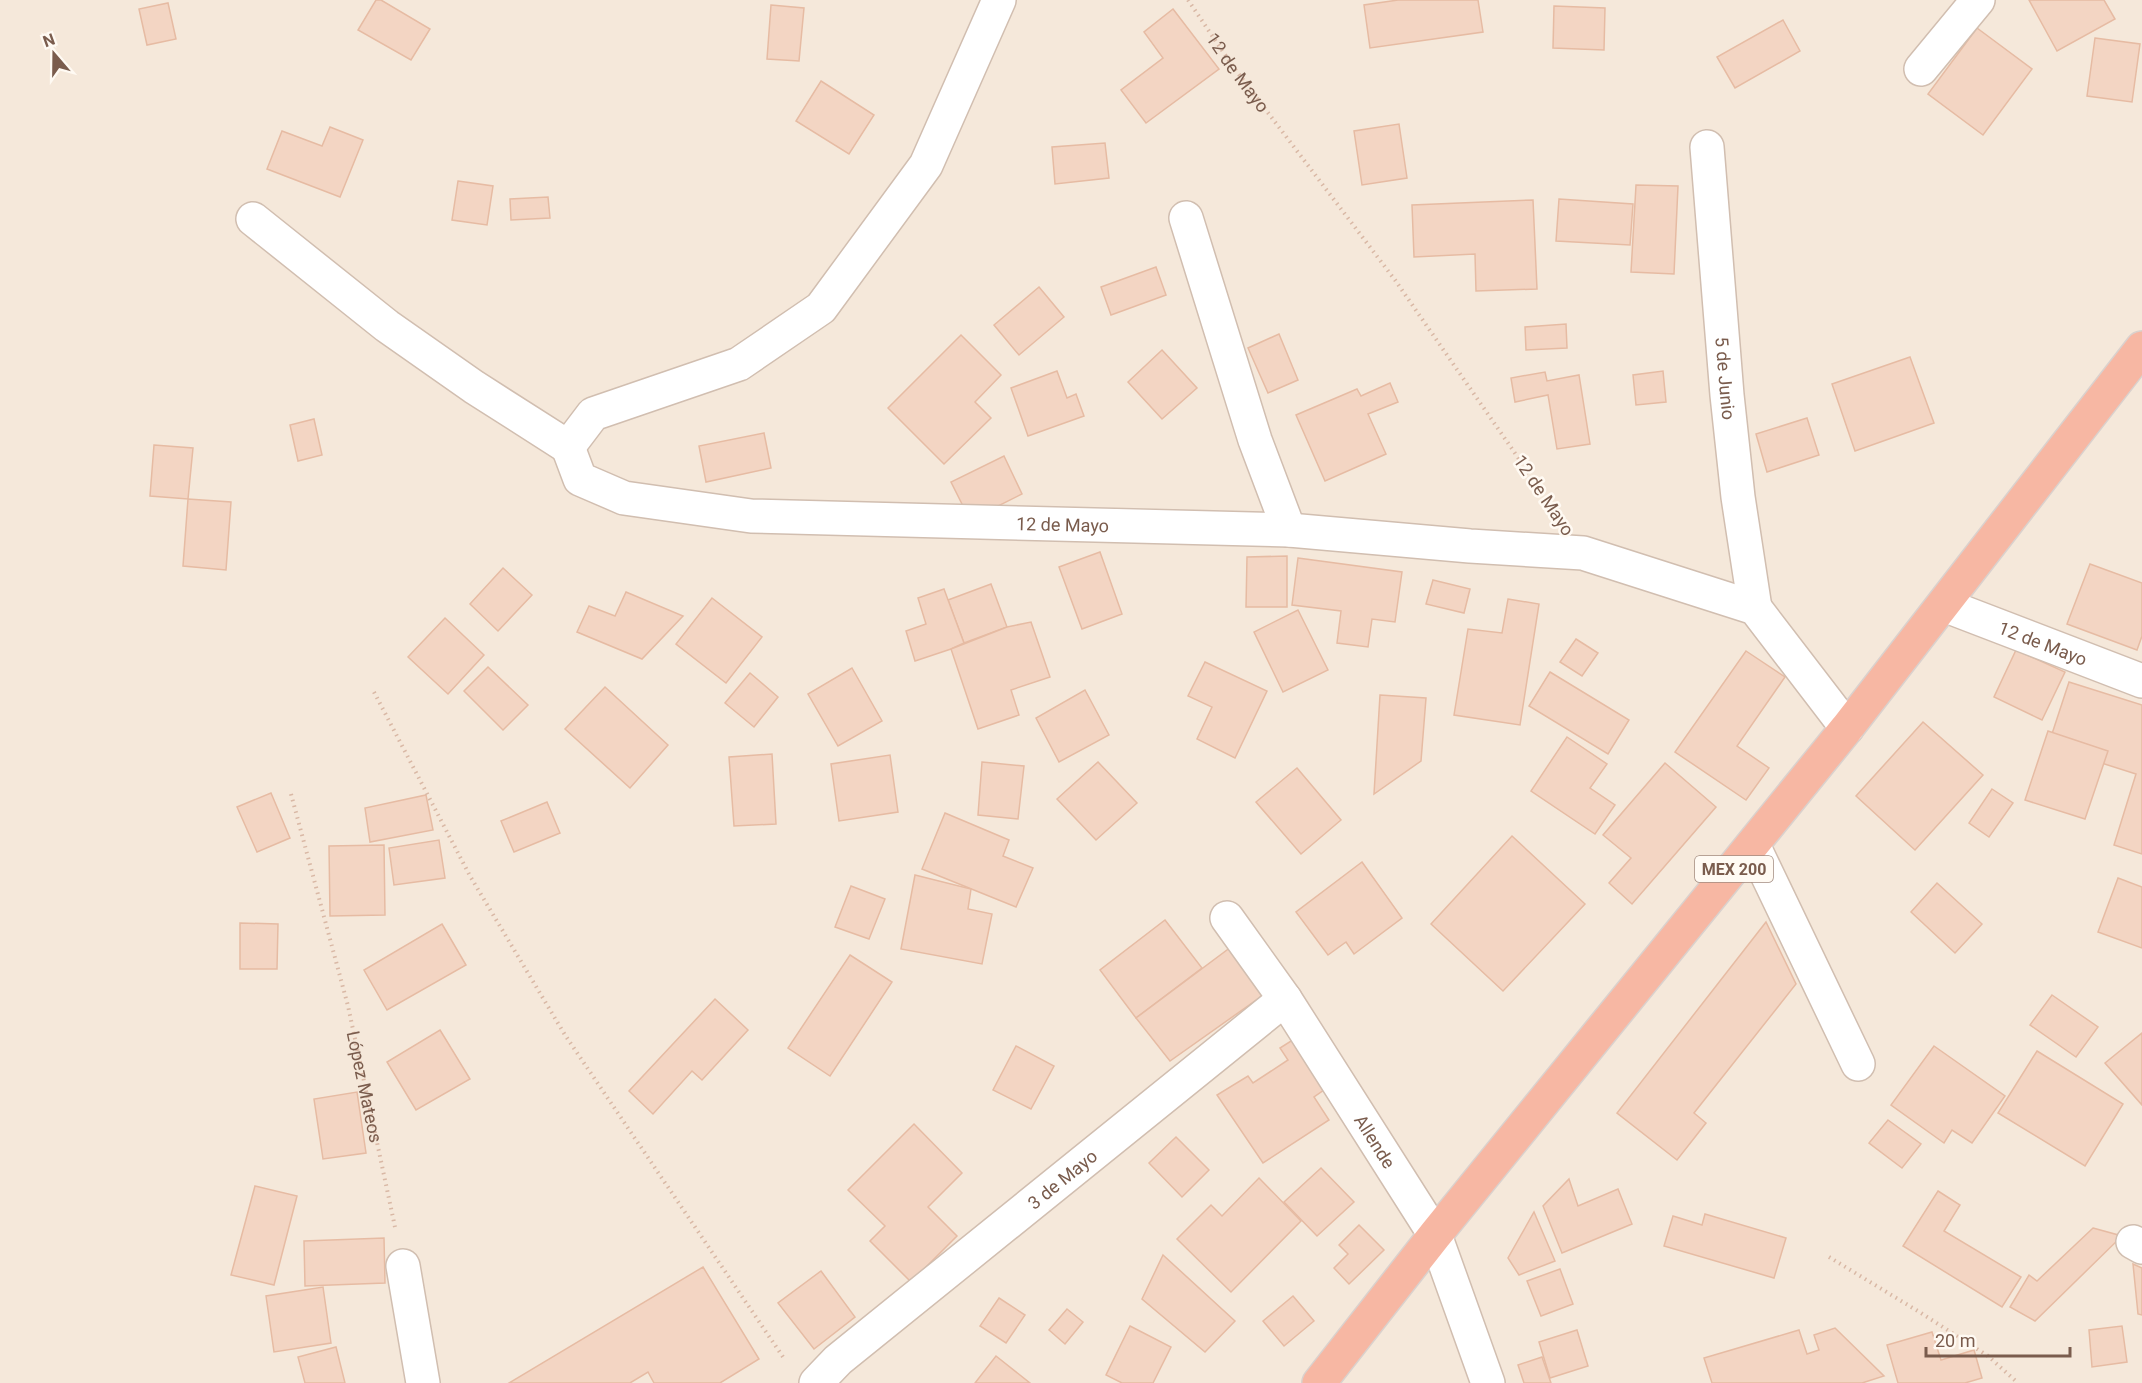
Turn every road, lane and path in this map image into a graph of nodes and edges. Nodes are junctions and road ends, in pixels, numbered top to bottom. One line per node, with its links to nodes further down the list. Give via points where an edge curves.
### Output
1 (999, 0): 9 (street, via 926,165 821,308 739,364 593,414)
2 (1188, 0): 11 (path, 12 de Mayo, via 1234,68 1395,280)
3 (1978, 0): 4 (street)
4 (1921, 69)
5 (1707, 147): 13 (street, 5 de Junio, via 1727,395)
6 (1186, 218): 10 (street, via 1255,440)
7 (253, 219): 9 (street, via 387,326)
8 (2142, 348): 12 (highway, MEX 200)
9 (568, 447): 10 (street, 12 de Mayo, via 580,479 624,498 751,516)
10 (1289, 530): 11 (street, 12 de Mayo)
11 (1583, 553): 13 (street, 12 de Mayo)
12 (1944, 604): 14 (street, 12 de Mayo); 16 (highway, MEX 200)
13 (1755, 608): 16 (street)
14 (2142, 681)
15 (374, 692): 25 (path, via 470,876 565,1035)
16 (1847, 728): 18 (highway, MEX 200)
17 (291, 794): 24 (path, López Mateos, via 348,1006)
18 (1753, 845): 21 (street); 22 (highway, MEX 200)
19 (1227, 918): 20 (street, Allende)
20 (1285, 999): 22 (street, Allende); 26 (street, 3 de Mayo)
21 (1858, 1064)
22 (1435, 1235): 28 (highway, MEX 200); 29 (street, Allende)
23 (1829, 1257): 30 (path, via 1988,1356)
24 (403, 1266): 27 (street)
25 (788, 1364)
26 (827, 1372)
27 (423, 1383)
28 (1319, 1383)
29 (1488, 1383)
30 (2018, 1383)

